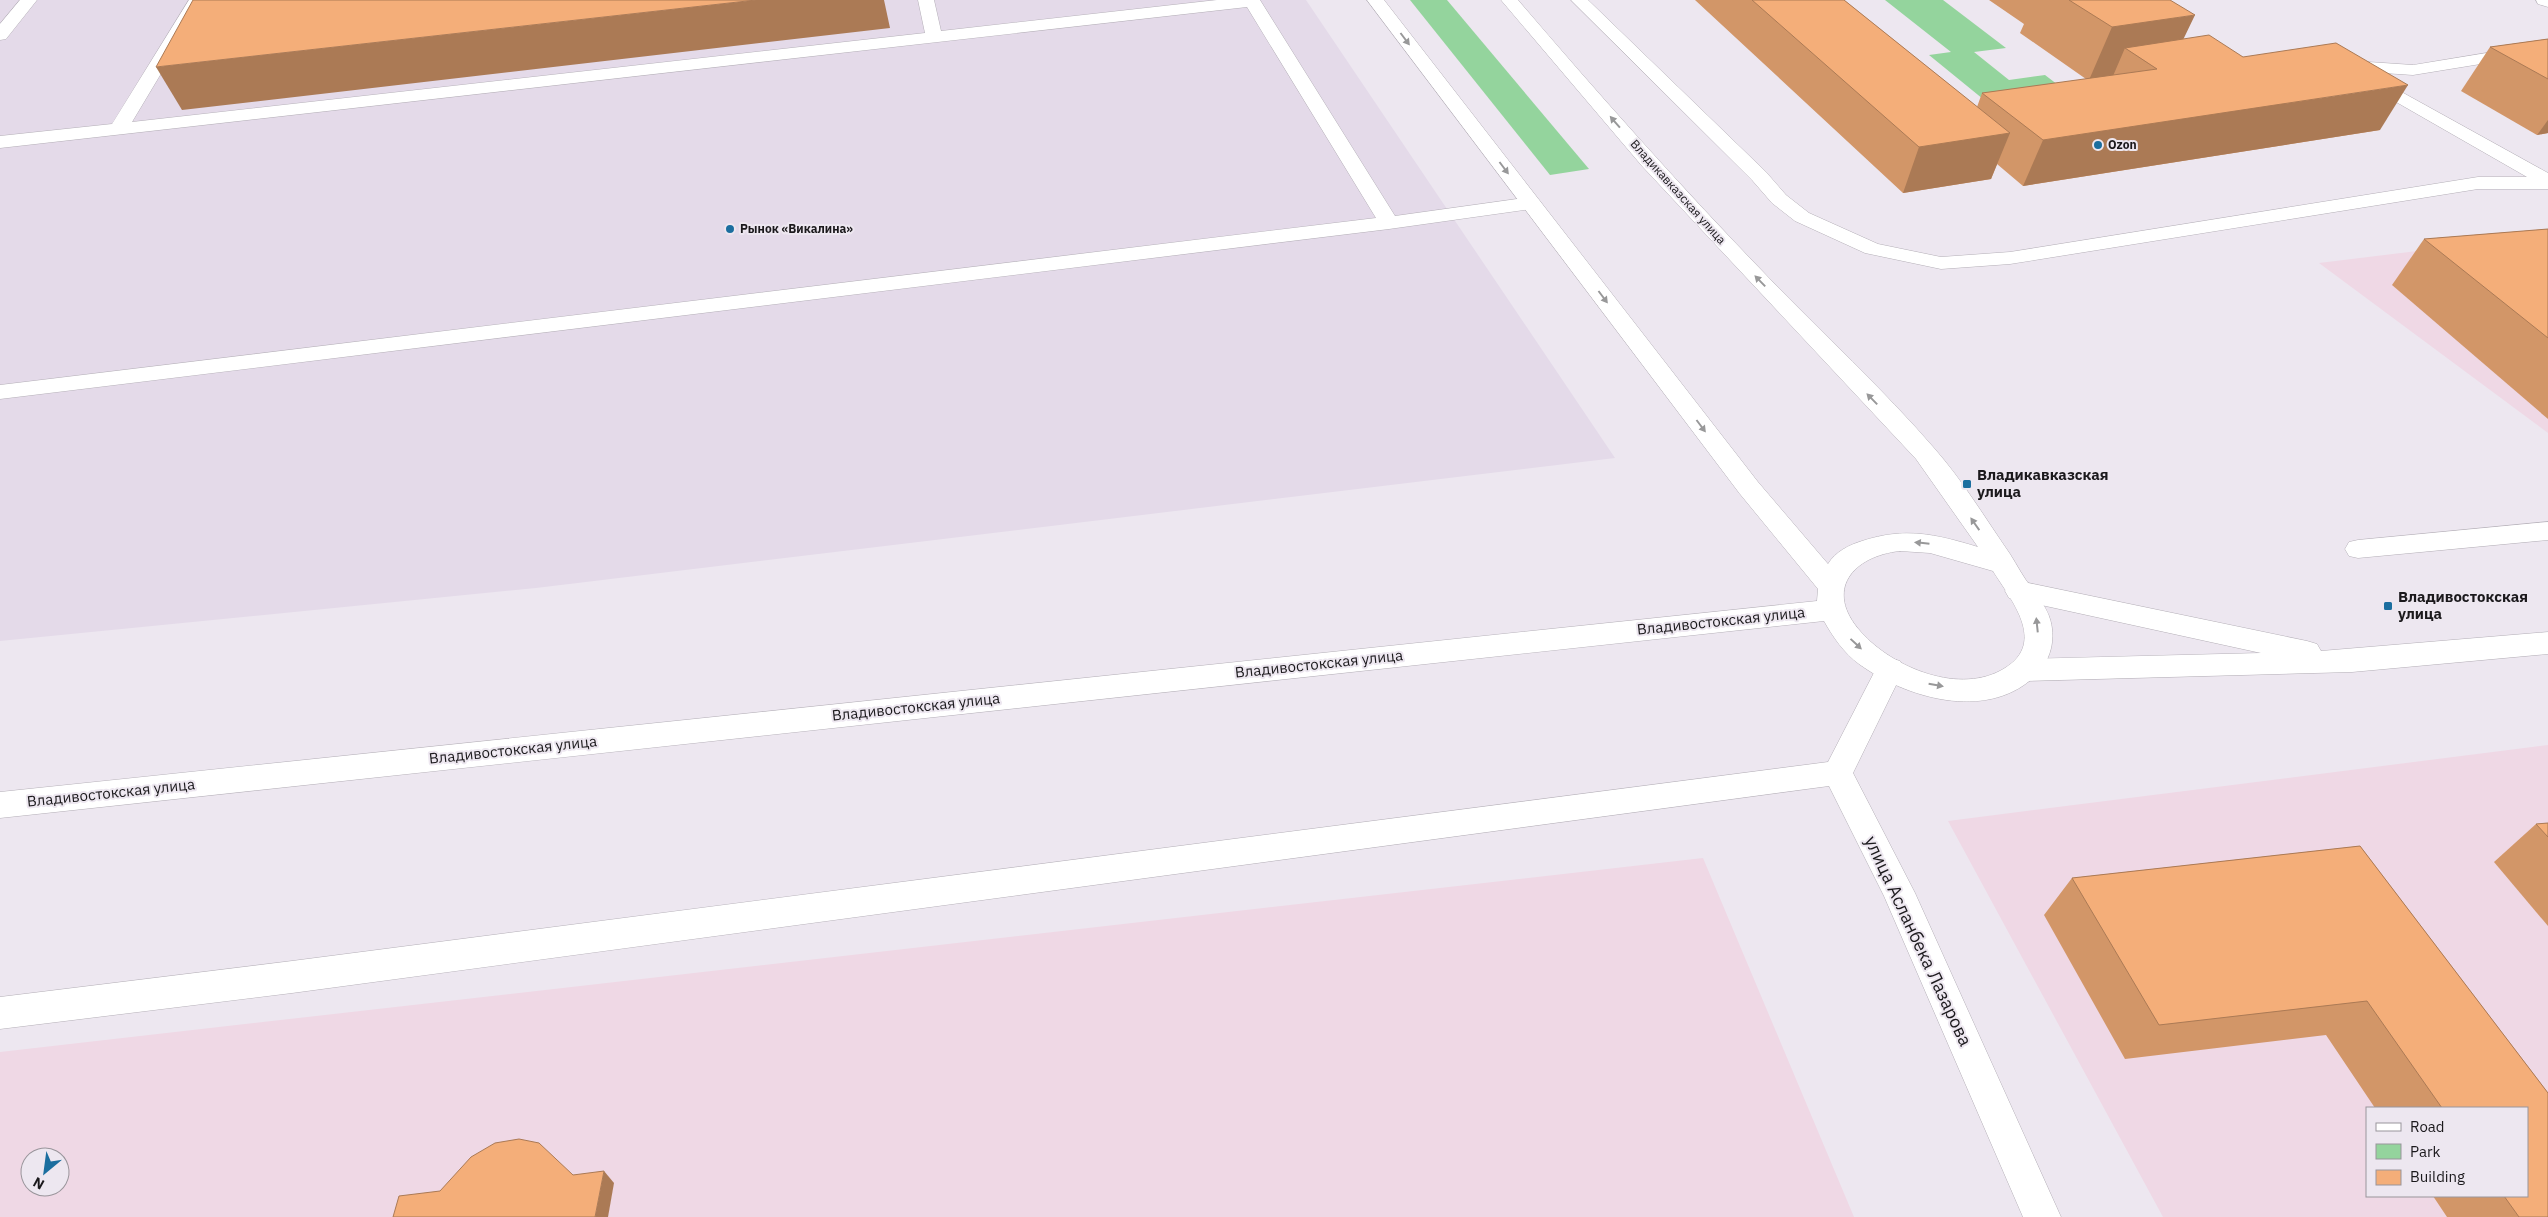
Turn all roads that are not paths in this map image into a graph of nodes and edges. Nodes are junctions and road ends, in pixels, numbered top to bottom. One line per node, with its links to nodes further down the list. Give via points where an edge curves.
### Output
1 (29, 0): 10 (main road)
2 (197, 0): 17 (main road)
3 (926, 0): 13 (main road)
4 (1376, 0): 20 (main road, one-way to 20)
5 (1509, 0): 25 (main road, Владикавказская улица, one-way to 5, via 1934,464 1668,184)
6 (1579, 0): 19 (main road, via 1779,199 1802,217 1872,249 1941,263 2010,258 2478,183)
7 (2544, 0): 9 (main road)
8 (1251, 1): 13 (main road); 21 (main road)
9 (2548, 2)
10 (17, 14): 11 (main road); 12 (main road)
11 (0, 16)
12 (0, 36)
13 (934, 37): 17 (main road)
14 (2548, 48): 16 (main road, via 2413,70)
15 (2326, 64): 16 (main road)
16 (2345, 65): 19 (main road)
17 (118, 129): 18 (main road)
18 (0, 142)
19 (2548, 182)
20 (1531, 203): 21 (main road); 27 (main road, one-way to 27)
21 (1388, 223): 22 (main road)
22 (0, 392)
23 (2548, 531): 24 (main road)
24 (2358, 549)
25 (2003, 564): 26 (main road); 27 (main road, one-way to 27, via 1930,544 1890,542 1858,550 1841,563)
26 (2019, 591): 29 (main road); 31 (main road, one-way to 26, via 2039,648 2036,616)
27 (1831, 597): 30 (main road, one-way to 30, via 1845,634 1872,659); 33 (main road, Владивостокская улица)
28 (2548, 643): 29 (main road)
29 (2352, 661): 31 (main road)
30 (1890, 669): 31 (main road, one-way to 31, via 1930,685 1967,690 1995,686); 32 (main road)
31 (2027, 670)
32 (1838, 773): 34 (main road); 35 (main road, улица Асланбека Лазарова, via 1898,893)
33 (0, 806)
34 (0, 1013)
35 (2042, 1217)

